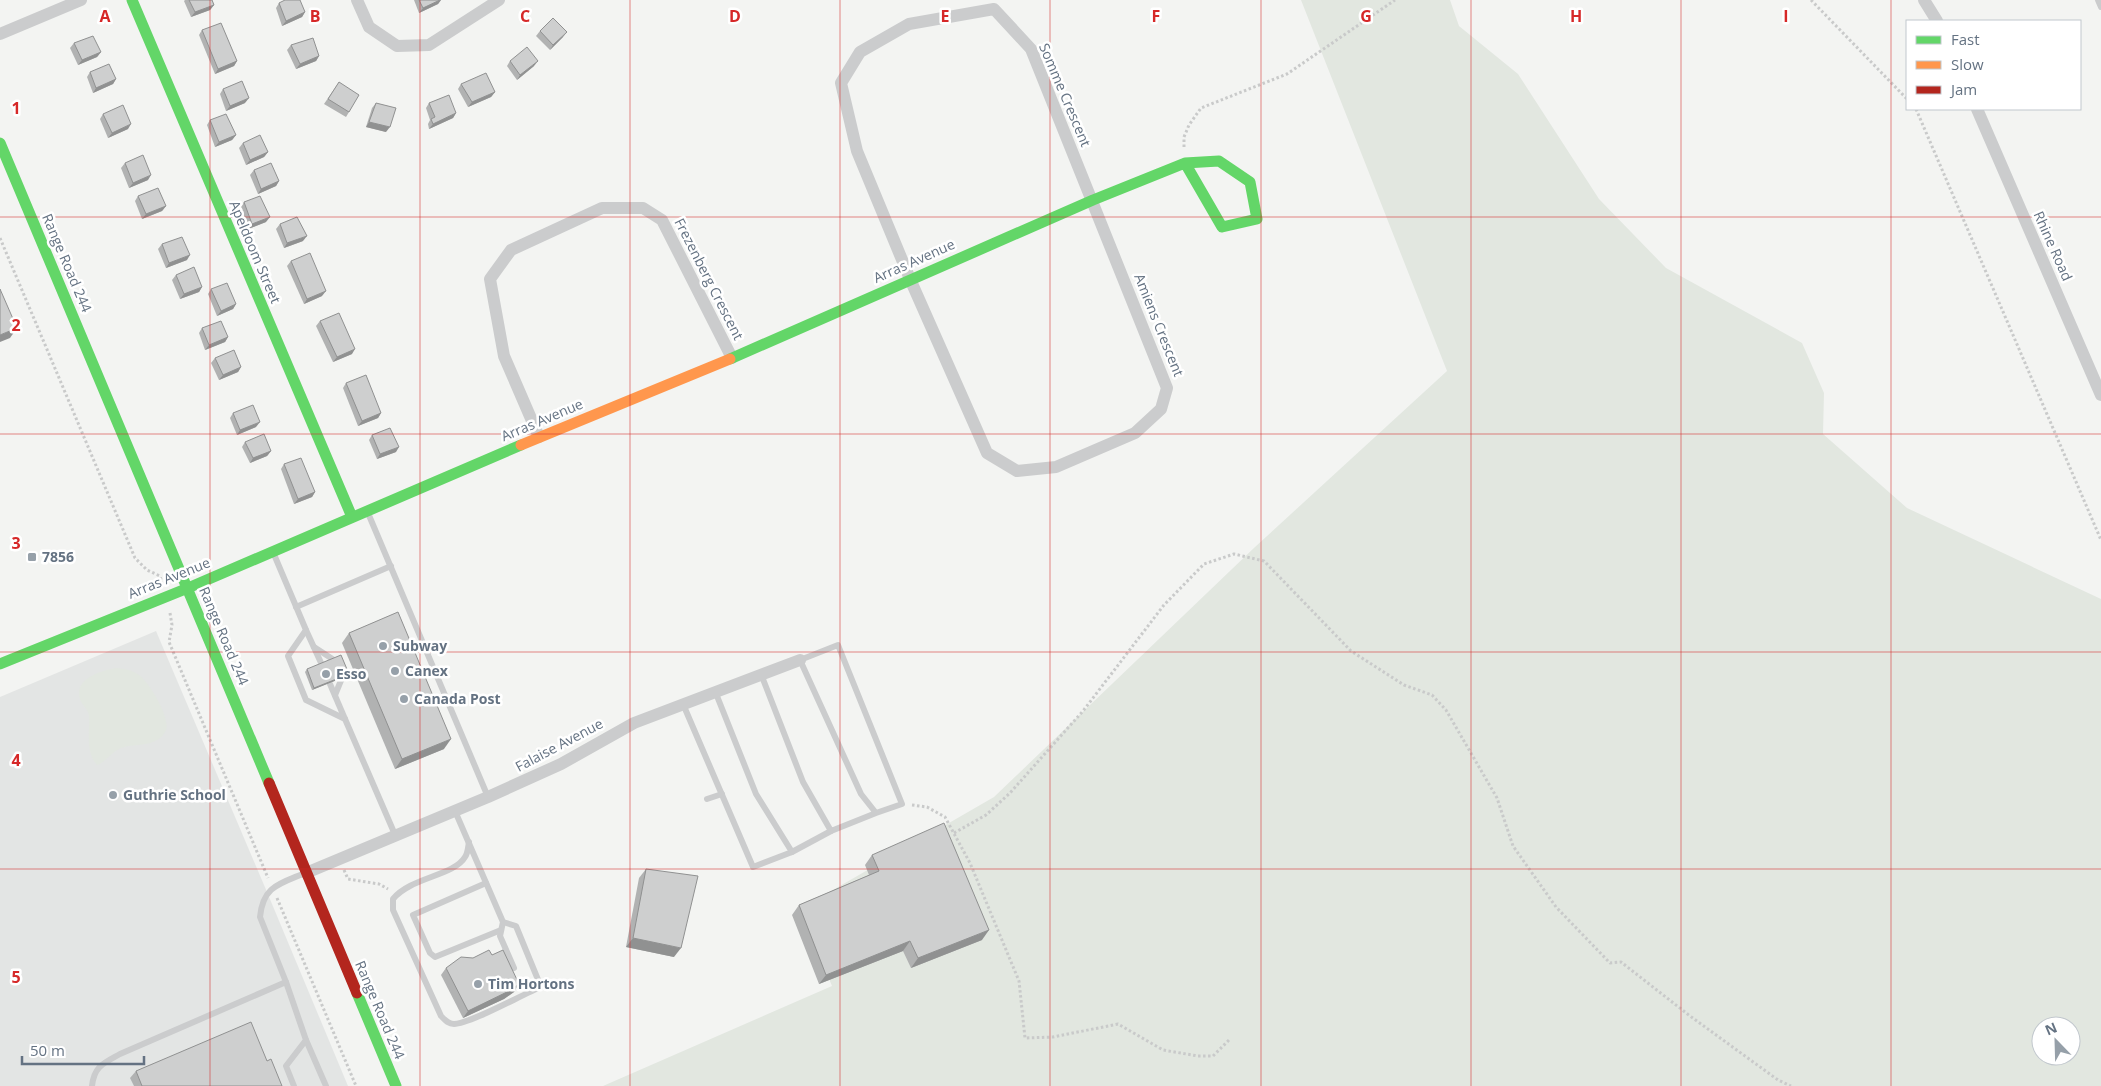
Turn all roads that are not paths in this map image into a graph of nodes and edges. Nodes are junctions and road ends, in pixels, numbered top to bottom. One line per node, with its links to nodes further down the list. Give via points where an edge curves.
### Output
1 (81, 0): 9 (street)
2 (132, 0): 19 (street, Apeldoom Street)
3 (357, 0): 4 (street, via 369,27 397,46 429,45)
4 (499, 0)
5 (1924, 0): 8 (street)
6 (2098, 0): 7 (lane)
7 (2101, 6)
8 (1936, 20)
9 (0, 34)
10 (1976, 110): 16 (street, Rhine Road)
11 (0, 142): 22 (street, Range Road 244)
12 (1184, 163): 12 (street, Arras Avenue, via 1222,227 1256,219 1250,182 1219,161); 13 (street, Arras Avenue)
13 (1093, 200): 14 (street, Arras Avenue); 14 (street, Somme Crescent, via 1031,48 994,9 909,24 860,52 841,83 857,151); 14 (street, Amiens Crescent, via 1168,388 1161,409 1134,433 1056,467 1017,471 987,453)
14 (910, 278): 15 (street, Arras Avenue)
15 (732, 358): 17 (street, Arras Avenue); 17 (street, Frezenberg Crescent, via 662,220 643,208 602,208 511,250 490,279 504,356)
16 (2101, 395)
17 (539, 437): 18 (street, Arras Avenue)
18 (367, 510): 19 (street, Arras Avenue); 21 (lane)
19 (352, 517): 20 (street, Arras Avenue)
20 (272, 551): 22 (street, Arras Avenue); 23 (lane)
21 (391, 566): 23 (lane); 38 (lane)
22 (188, 588): 28 (street, Arras Avenue); 46 (street, Range Road 244)
23 (296, 607): 24 (lane)
24 (306, 630): 25 (lane); 36 (lane, via 288,656 306,700)
25 (314, 646): 26 (lane); 29 (lane)
26 (334, 660)
27 (800, 660): 30 (street, Falaise Avenue); 41 (lane, via 861,794); 41 (lane, via 838,645 902,804)
28 (0, 664)
29 (322, 665)
30 (761, 674): 33 (street, Falaise Avenue); 42 (lane, via 802,782)
31 (342, 678): 34 (lane)
32 (330, 684): 34 (lane)
33 (715, 691): 35 (street, Falaise Avenue); 45 (lane, via 756,794)
34 (335, 695): 36 (lane)
35 (684, 704): 37 (lane); 38 (street, Falaise Avenue, via 634,723 561,764)
36 (345, 719): 43 (lane)
37 (722, 794): 39 (lane); 45 (lane, via 753,867)
38 (488, 797): 40 (street, Falaise Avenue)
39 (707, 799)
40 (455, 811): 43 (street, Falaise Avenue); 44 (lane)
41 (876, 813): 42 (lane)
42 (831, 831): 45 (lane)
43 (396, 837): 46 (street, Falaise Avenue)
44 (469, 842): 47 (lane); 48 (lane, via 466,856 460,864 407,886 394,899 393,910 441,1016 449,1023 472,1019 541,987 516,926)
45 (792, 852)
46 (306, 873): 51 (lane, via 272,888 262,899 260,917); 56 (street, Range Road 244)
47 (486, 883): 48 (lane); 49 (lane, via 413,915 430,954 435,957)
48 (503, 922): 49 (lane)
49 (501, 930): 50 (lane, via 500,936)
50 (514, 968)
51 (286, 982): 52 (lane); 53 (lane, via 120,1054 102,1064 93,1074)
52 (306, 1040): 54 (lane, via 286,1066); 55 (lane)
53 (92, 1086)
54 (294, 1086)
55 (326, 1086)
56 (396, 1086)

